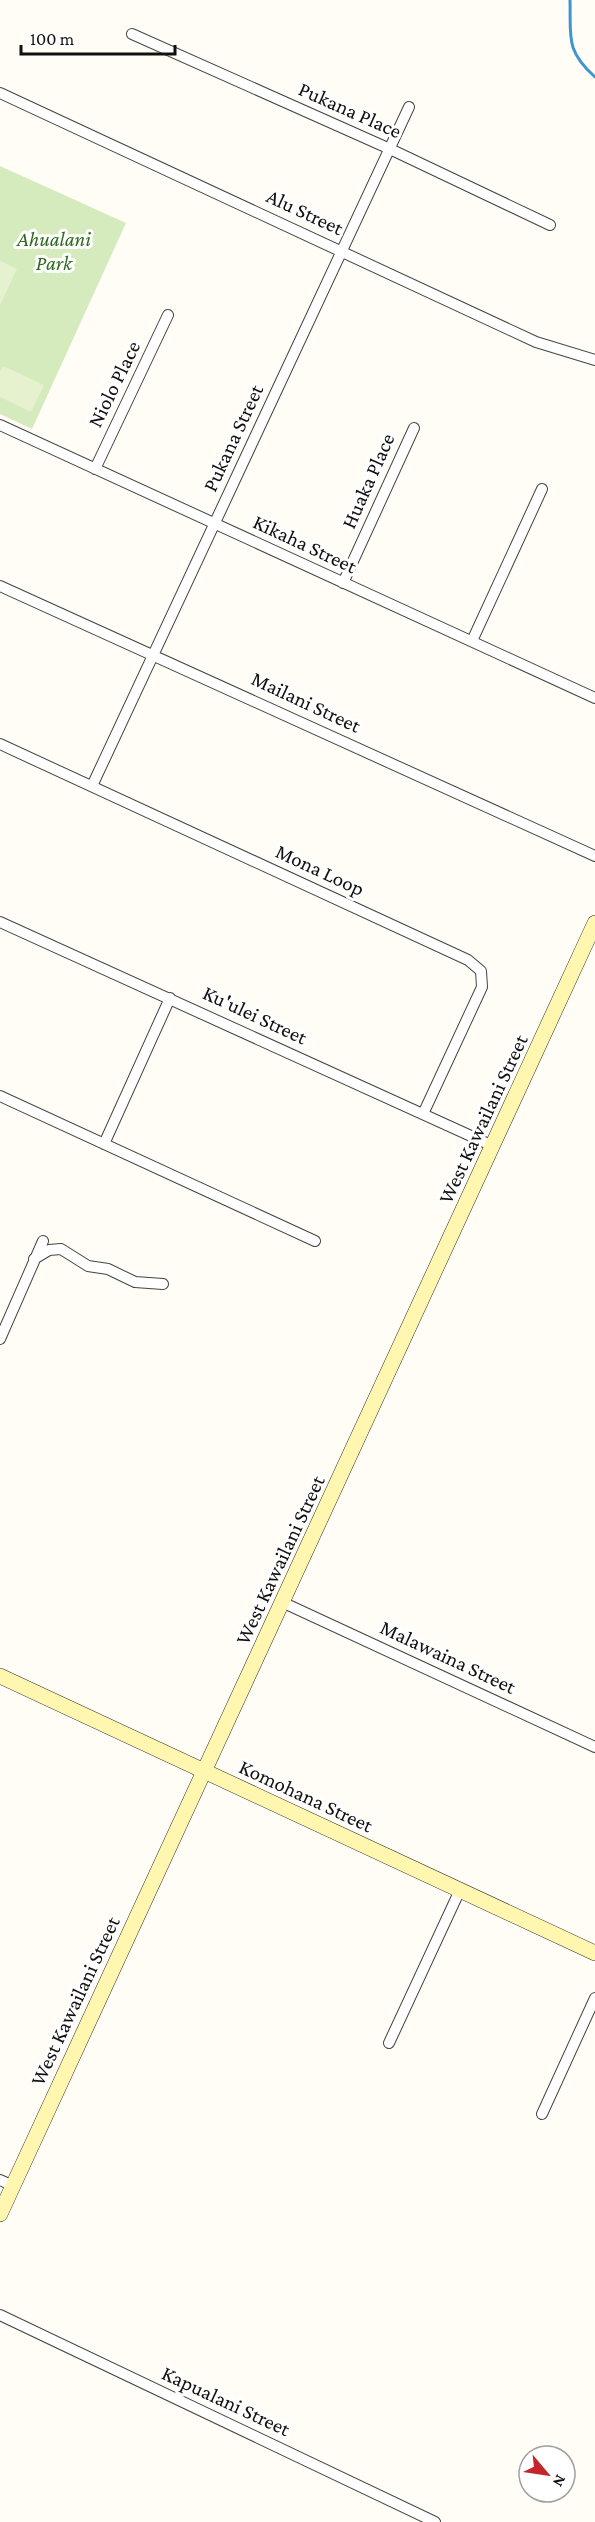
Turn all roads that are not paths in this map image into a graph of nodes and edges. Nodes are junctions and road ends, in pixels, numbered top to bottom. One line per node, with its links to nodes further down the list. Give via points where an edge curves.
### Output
1 (132, 34): 4 (street, Pukana Place)
2 (0, 93): 6 (street, Alu Street)
3 (409, 107): 4 (street, Pukana Street)
4 (390, 149): 5 (street, Pukana Place); 6 (street, Pukana Street)
5 (550, 225)
6 (342, 250): 8 (street, Alu Street, via 536,342); 13 (street, Pukana Street)
7 (168, 315): 11 (street, Niolo Place)
8 (595, 360)
9 (0, 425): 11 (street, Kikaha Street)
10 (414, 428): 14 (street, Huaka Place)
11 (95, 469): 13 (street, Kikaha Street)
12 (542, 489): 16 (street)
13 (214, 524): 14 (street, Kikaha Street); 17 (street, Pukana Street)
14 (343, 583): 16 (street, Kikaha Street)
15 (0, 586): 17 (street, Mailani Street)
16 (472, 641): 18 (street, Kikaha Street)
17 (153, 654): 20 (street, Pukana Street); 21 (street, Mailani Street)
18 (595, 698)
19 (0, 744): 20 (street, Mona Loop)
20 (92, 786): 26 (street, Mona Loop, via 468,960 481,971 482,987)
21 (595, 856)
22 (0, 922): 24 (street, Ku'ulei Street)
23 (595, 923): 28 (street, West Kawailani Street)
24 (170, 998): 26 (street, Ku'ulei Street); 27 (street)
25 (0, 1096): 27 (street)
26 (423, 1114): 28 (street, Ku'ulei Street)
27 (104, 1144): 30 (street)
28 (493, 1146): 34 (street, West Kawailani Street)
29 (43, 1241): 31 (street)
30 (315, 1241)
31 (34, 1259): 32 (street, via 49,1250 61,1249 88,1266 108,1269 135,1282); 33 (street)
32 (163, 1284)
33 (0, 1339)
34 (284, 1603): 36 (street, Malawaina Street); 37 (street, West Kawailani Street)
35 (0, 1676): 37 (street, Komohana Street)
36 (595, 1747)
37 (204, 1772): 38 (street, Komohana Street); 43 (street, West Kawailani Street)
38 (460, 1890): 39 (street, Komohana Street); 41 (street)
39 (595, 1953)
40 (595, 1998): 42 (street)
41 (389, 2043)
42 (542, 2114)
43 (7, 2183): 44 (street, West Kawailani Street)
44 (0, 2214)
45 (0, 2315): 46 (street, Kapualani Street)
46 (435, 2522)

